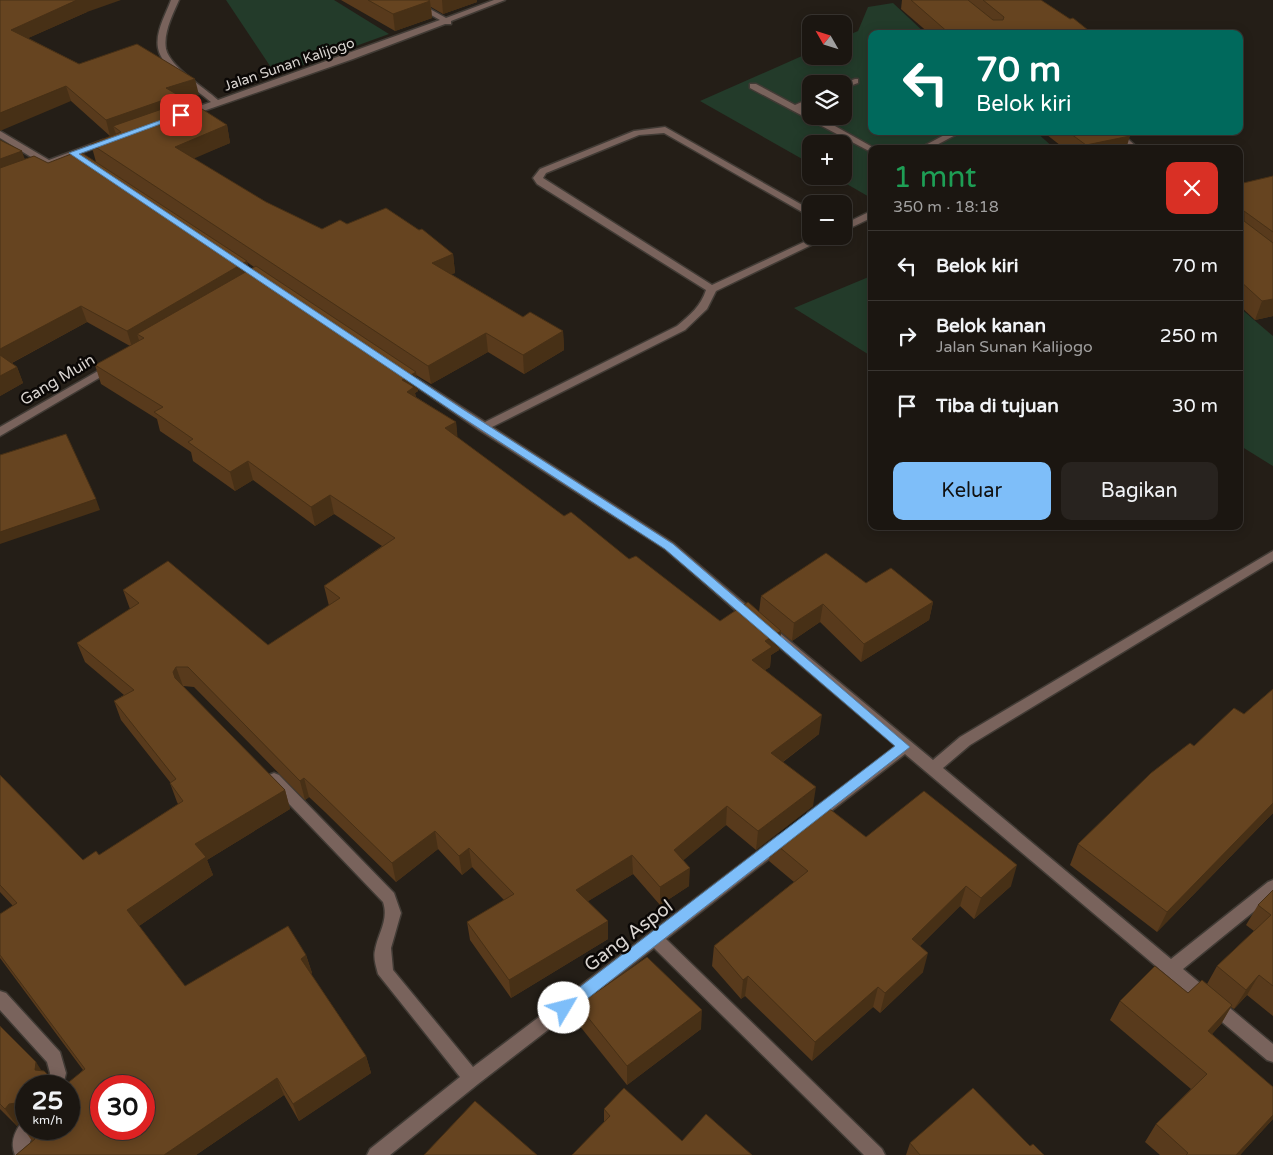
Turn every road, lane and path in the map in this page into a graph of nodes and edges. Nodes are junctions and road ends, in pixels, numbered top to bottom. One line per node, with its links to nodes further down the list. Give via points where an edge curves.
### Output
1 (175, 0): 8 (street, via 164,30 162,49 168,61)
2 (409, 0): 4 (street)
3 (501, 0): 4 (street, Jalan Sunan Kalijogo)
4 (448, 22): 8 (street, Jalan Sunan Kalijogo)
5 (855, 81): 6 (street)
6 (852, 82)
7 (753, 86): 10 (street)
8 (217, 103): 11 (street, Jalan Sunan Kalijogo)
9 (802, 104): 10 (street)
10 (795, 108): 18 (street)
11 (181, 115)
12 (0, 134): 20 (street)
13 (951, 135): 16 (street)
14 (1119, 135): 17 (street)
15 (118, 137): 19 (street)
16 (930, 145)
17 (1130, 145)
18 (868, 147)
19 (73, 153): 20 (street); 21 (street)
20 (48, 163): 22 (street)
21 (88, 164)
22 (24, 172)
23 (802, 209): 27 (street, via 665,130 636,133 540,175 540,182)
24 (868, 216): 25 (street)
25 (852, 224)
26 (806, 245): 27 (street)
27 (711, 290): 30 (street, via 699,313 681,328)
28 (126, 358): 31 (street, Gang Muin)
29 (396, 369): 30 (street)
30 (484, 427): 33 (street, via 669,546)
31 (0, 432)
32 (1273, 555): 34 (street, via 965,741)
33 (904, 747): 34 (street); 37 (street, Gang Aspol)
34 (932, 769): 38 (street)
35 (264, 770): 42 (street, via 389,898 393,912 382,946 381,961 386,974)
36 (1273, 887): 38 (street)
37 (655, 939): 42 (street, Gang Aspol); 46 (street)
38 (1172, 968): 40 (street)
39 (0, 998): 41 (street, via 54,1058)
40 (1273, 1054)
41 (58, 1075)
42 (472, 1078): 45 (street, Gang Aspol)
43 (21, 1140): 44 (street)
44 (24, 1155)
45 (376, 1155)
46 (876, 1155)

